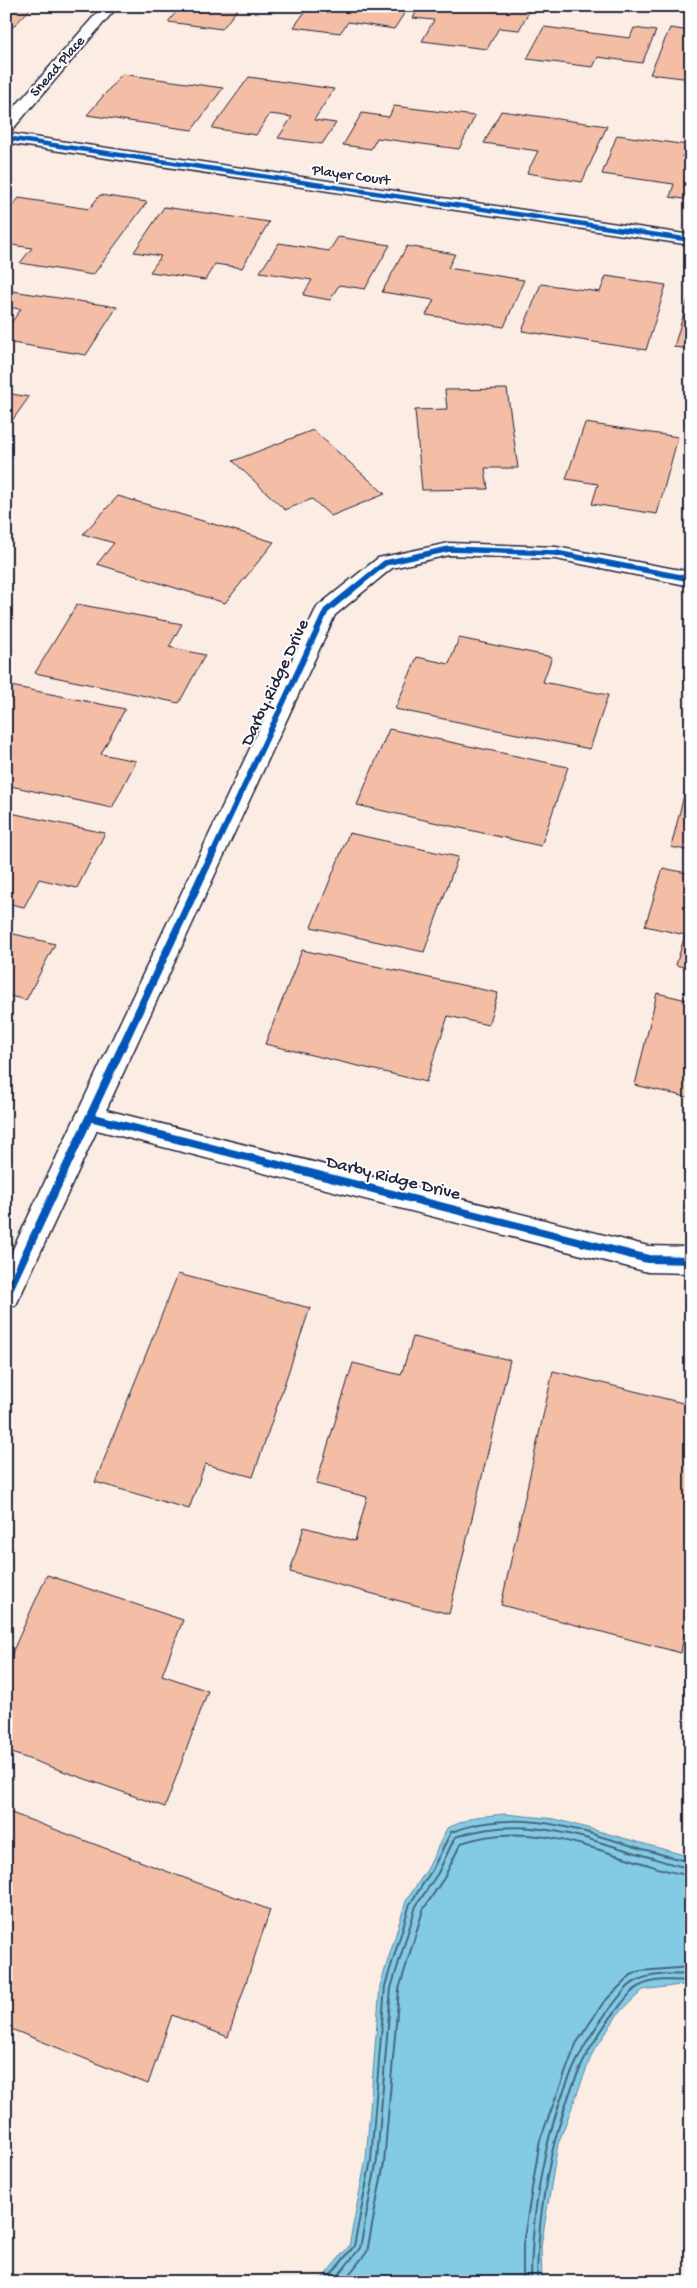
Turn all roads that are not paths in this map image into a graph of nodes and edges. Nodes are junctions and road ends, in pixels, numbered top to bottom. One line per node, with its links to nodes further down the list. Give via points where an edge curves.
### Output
1 (111, 6): 2 (street, Snead Place)
2 (6, 127)
3 (6, 138): 4 (street, Player Court)
4 (691, 240)
5 (691, 579): 6 (street, Darby Ridge Drive, via 556,553 449,549 385,563 326,611)
6 (90, 1117): 7 (street, Darby Ridge Drive, via 648,1259); 8 (street, Darby Ridge Drive)
7 (691, 1260)
8 (6, 1296)

